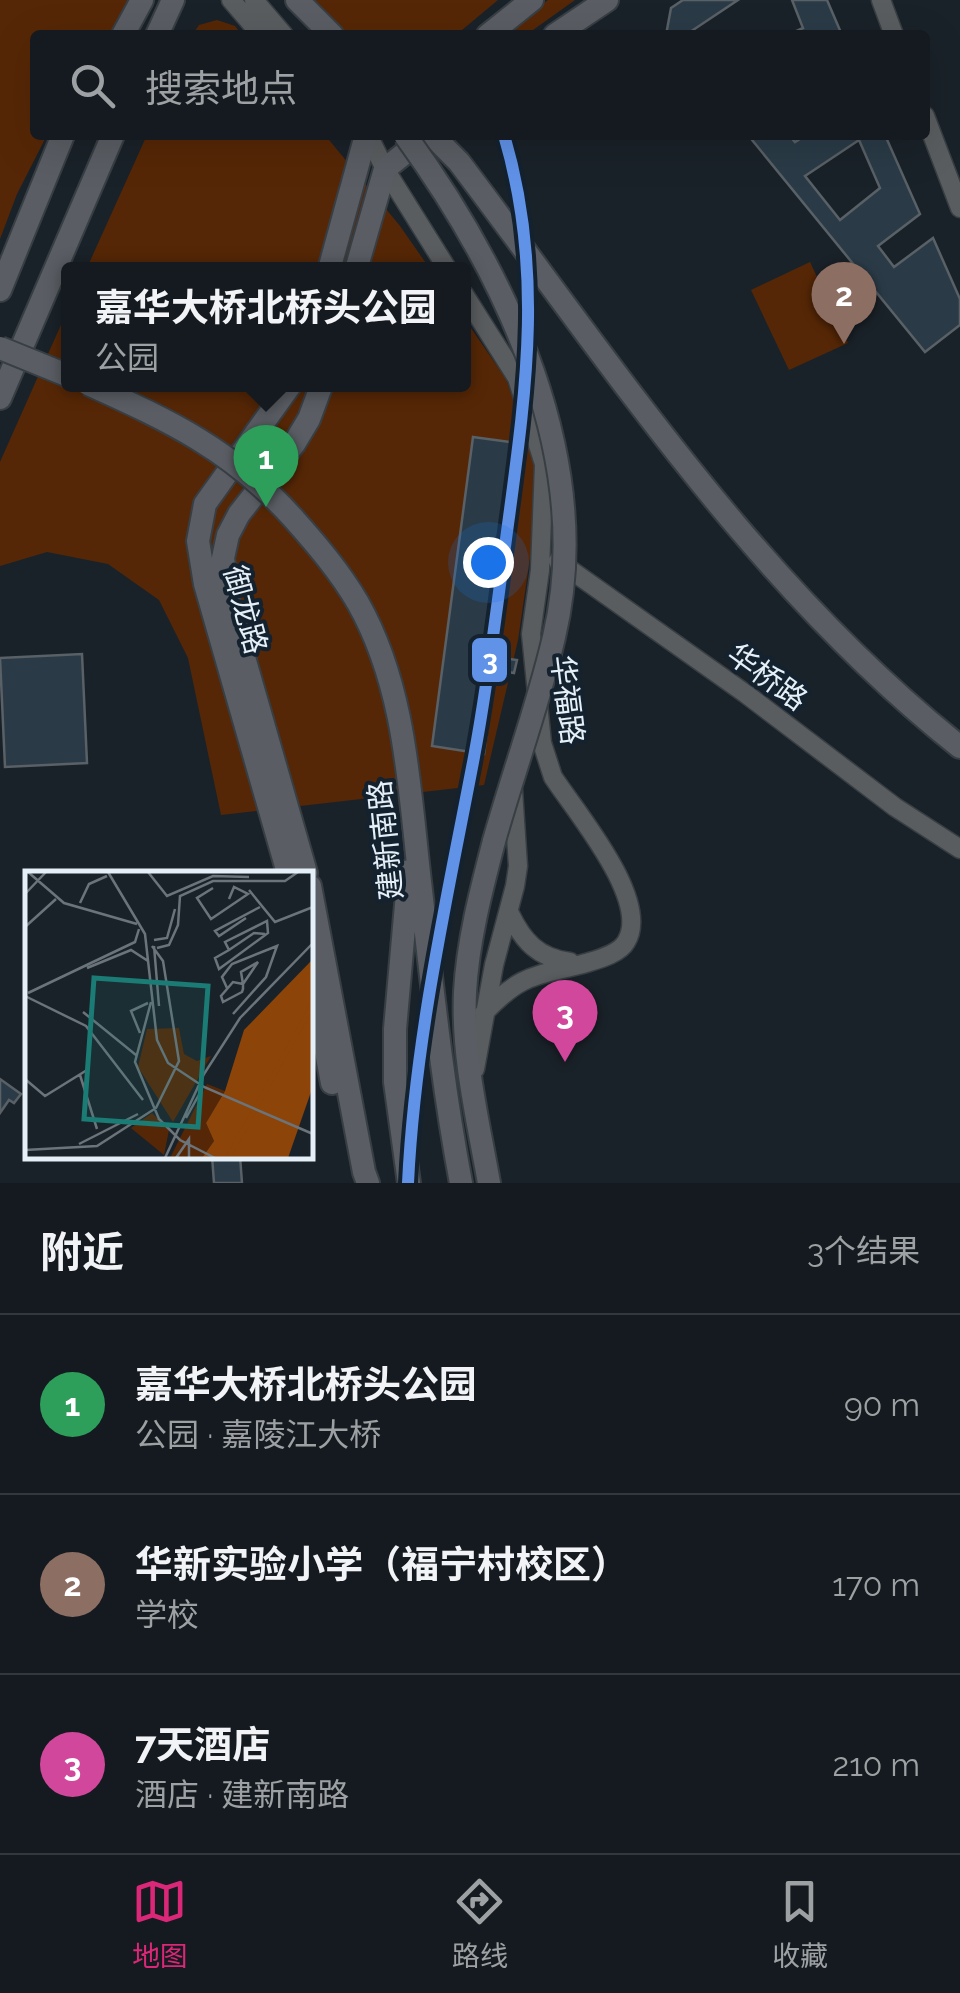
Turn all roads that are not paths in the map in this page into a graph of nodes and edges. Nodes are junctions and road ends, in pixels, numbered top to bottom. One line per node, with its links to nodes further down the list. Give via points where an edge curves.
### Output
1 (142, 0): 9 (main road)
2 (173, 0): 10 (main road)
3 (232, 0): 11 (street)
4 (254, 0): 12 (street)
5 (297, 0): 13 (main road)
6 (532, 0): 14 (main road)
7 (607, 0): 15 (main road)
8 (881, 0): 16 (street)
9 (126, 30)
10 (159, 30)
11 (257, 30)
12 (280, 30)
13 (327, 30)
14 (494, 30)
15 (563, 30)
16 (892, 30)
17 (930, 129): 26 (street)
18 (60, 140): 30 (main road)
19 (361, 140): 27 (main road)
20 (362, 140): 25 (street)
21 (409, 140): 41 (main road, bridge, via 443,188 520,334 551,431 565,505 555,635 512,774)
22 (424, 140): 25 (main road)
23 (435, 140): 39 (main road, via 459,162 720,509 854,655)
24 (104, 142): 37 (main road)
25 (385, 170): 28 (main road); 29 (street)
26 (960, 208)
27 (331, 262)
28 (358, 262)
29 (443, 262)
30 (0, 290)
31 (471, 305): 38 (street, 华福路, via 517,378 544,464)
32 (0, 348): 33 (main road, bridge)
33 (61, 373)
34 (106, 392): 40 (main road, 建新南路, bridge, via 223,453 260,482 333,564 380,652 397,704)
35 (285, 392): 43 (main road, 御龙路, via 204,504 198,542)
36 (319, 392): 44 (main road, 御龙路, via 302,432 228,534 223,558 229,605)
37 (0, 398)
38 (541, 550): 42 (street, 华桥路); 47 (street, 华福路, via 531,634 542,743 553,778 620,879 631,909 626,942)
39 (960, 747)
40 (414, 822): 51 (main road, via 394,1029); 56 (main road, 建新南路, via 444,1090)
41 (505, 842): 46 (street, via 518,866); 50 (main road, via 468,955)
42 (960, 849)
43 (287, 871)
44 (305, 871)
45 (312, 897): 53 (main road)
46 (510, 914): 47 (street, via 538,952); 49 (street)
47 (586, 963): 49 (street, 华福路, via 519,981)
48 (312, 978): 52 (main road)
49 (484, 1014): 50 (street)
50 (472, 1090): 57 (main road)
51 (402, 1134): 54 (main road); 55 (main road)
52 (352, 1183)
53 (368, 1183)
54 (398, 1183)
55 (410, 1183)
56 (462, 1183)
57 (490, 1183)

